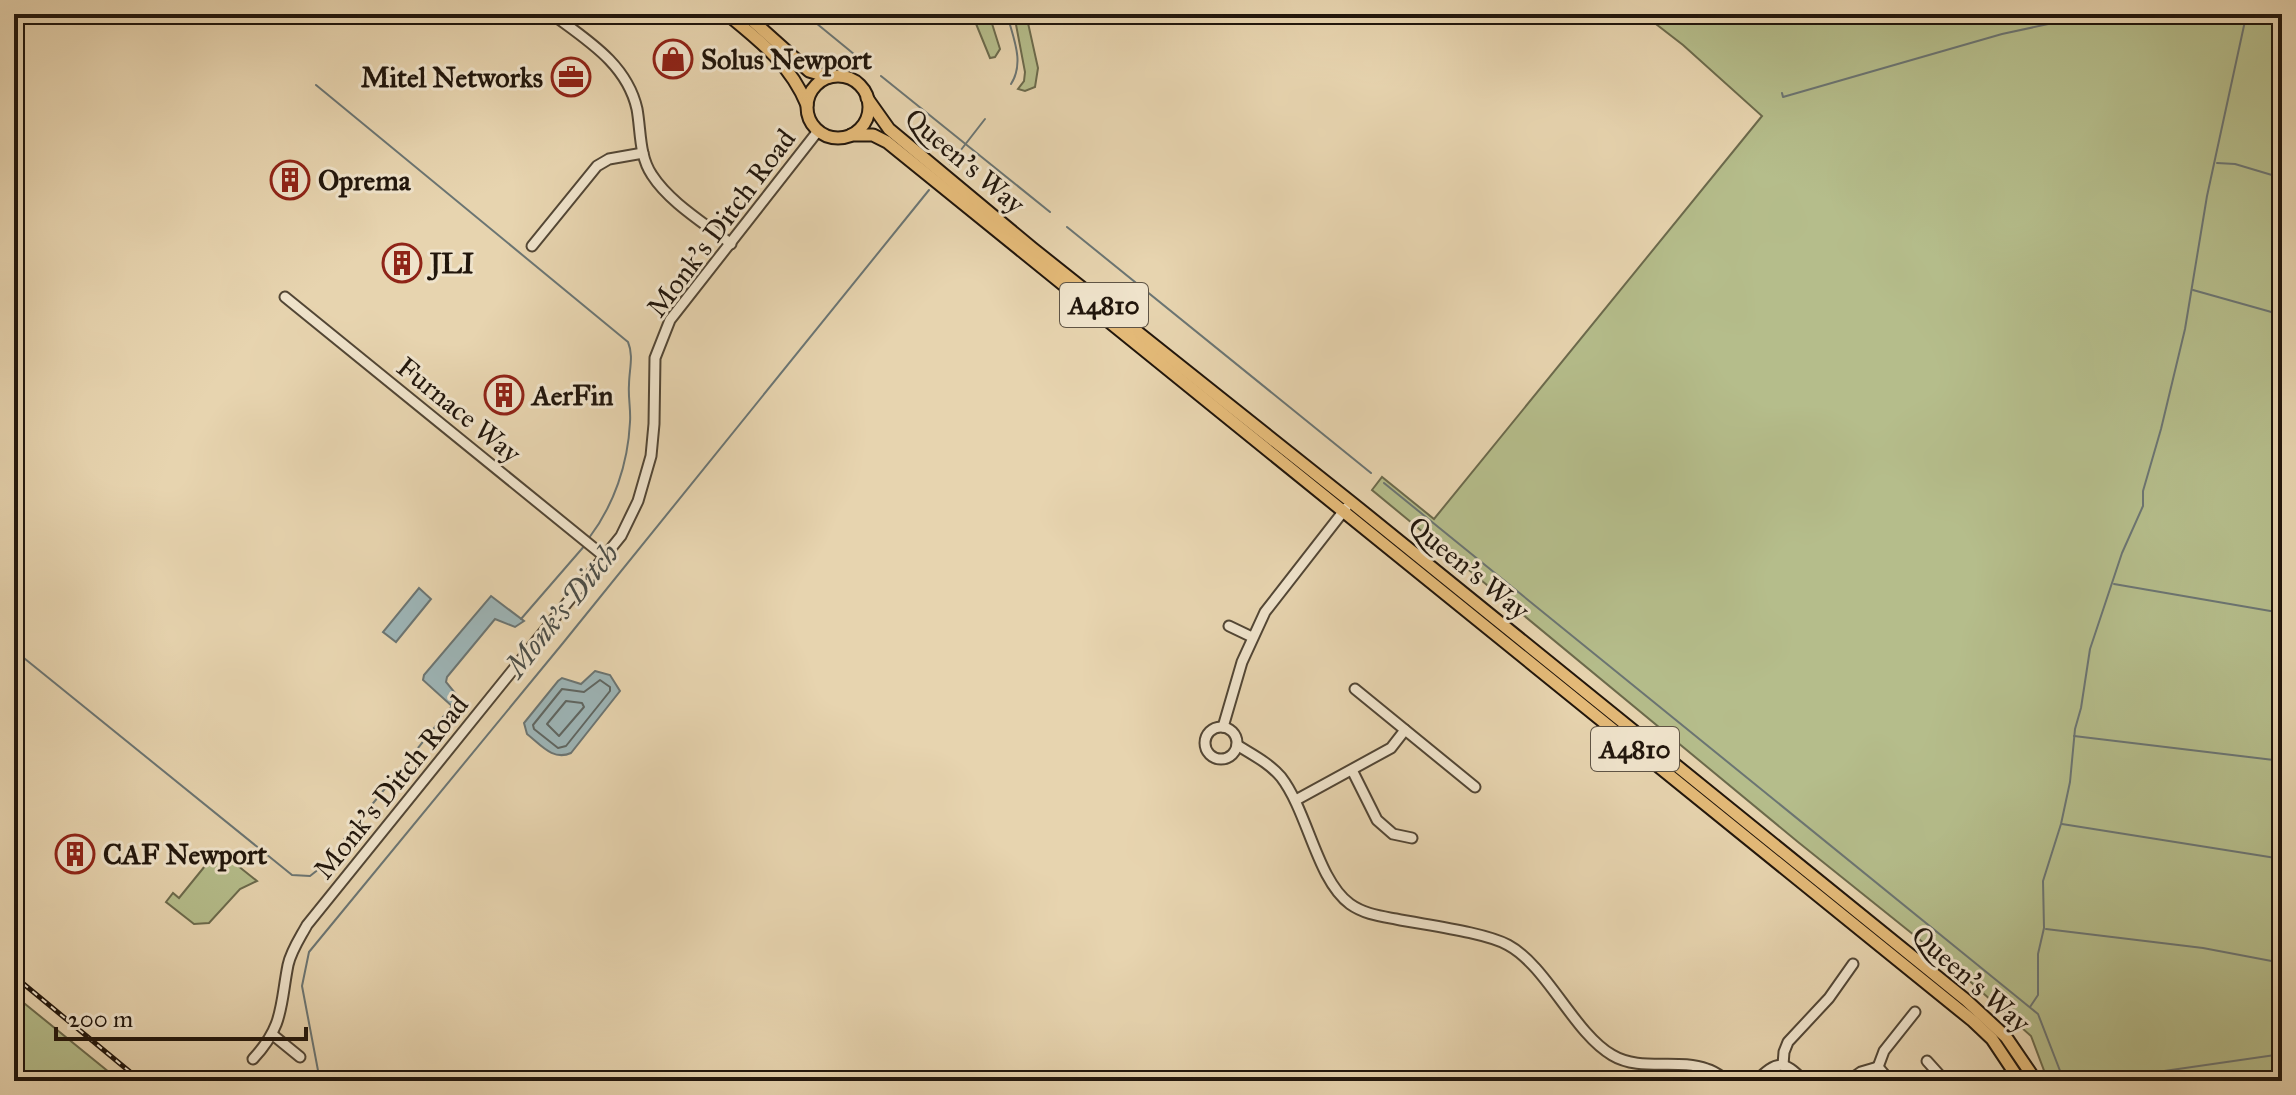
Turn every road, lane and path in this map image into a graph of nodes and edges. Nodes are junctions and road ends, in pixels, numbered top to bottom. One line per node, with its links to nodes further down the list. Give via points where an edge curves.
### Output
1 (552, 14): 9 (street, via 621,73 635,103)
2 (727, 14): 6 (main road, via 784,63)
3 (745, 14): 4 (main road, Queen's Way / A4810, via 809,71)
4 (829, 77): 5 (main road, Queen's Way / A4810, via 851,79); 6 (main road, via 816,84)
5 (867, 98): 8 (main road, Queen's Way, via 864,122); 13 (main road, Queen's Way / A4810, via 889,129)
6 (807, 106): 7 (main road)
7 (818, 131): 8 (main road, Queen's Way / A4810, via 840,138); 10 (street, Monk's Ditch Road)
8 (851, 135): 14 (main road, Queen's Way / A4810, via 873,135 887,142)
9 (643, 153): 10 (street, via 660,186); 11 (street, via 597,166)
10 (731, 244): 15 (street, Monk's Ditch Road, via 670,320 661,340 646,477 621,536)
11 (532, 246)
12 (285, 297): 15 (street, Furnace Way)
13 (1351, 502): 14 (street); 41 (main road, Queen's Way / A4810, via 1966,1000 2006,1037)
14 (1342, 513): 17 (street, via 1265,612); 40 (main road, Queen's Way / A4810, via 1973,1021)
15 (605, 557): 28 (street, Monk's Ditch Road, via 307,925 288,963)
16 (1229, 626): 17 (street)
17 (1252, 637): 19 (street)
18 (1355, 689): 20 (street)
19 (1223, 727): 21 (street, via 1232,731); 21 (street, via 1207,735 1209,754 1223,759)
20 (1405, 730): 22 (street, via 1391,748); 23 (street)
21 (1237, 745): 24 (street, via 1272,768)
22 (1352, 770): 24 (street); 25 (street, via 1377,820 1393,834)
23 (1475, 787)
24 (1296, 800): 34 (street, via 1331,881 1349,903 1371,914 1509,945 1612,1055 1701,1067)
25 (1412, 838)
26 (1853, 964): 32 (street, via 1788,1042)
27 (1915, 1012): 33 (street)
28 (273, 1035): 29 (street); 30 (street, Monk's Ditch Road)
29 (300, 1057)
30 (253, 1059)
31 (1927, 1061): 39 (street)
32 (1783, 1065): 35 (street); 36 (street)
33 (1878, 1067): 37 (street); 38 (street)
34 (1728, 1081)
35 (1756, 1081)
36 (1804, 1081)
37 (1848, 1081)
38 (1890, 1081)
39 (1945, 1081)
40 (2020, 1081)
41 (2036, 1081)

